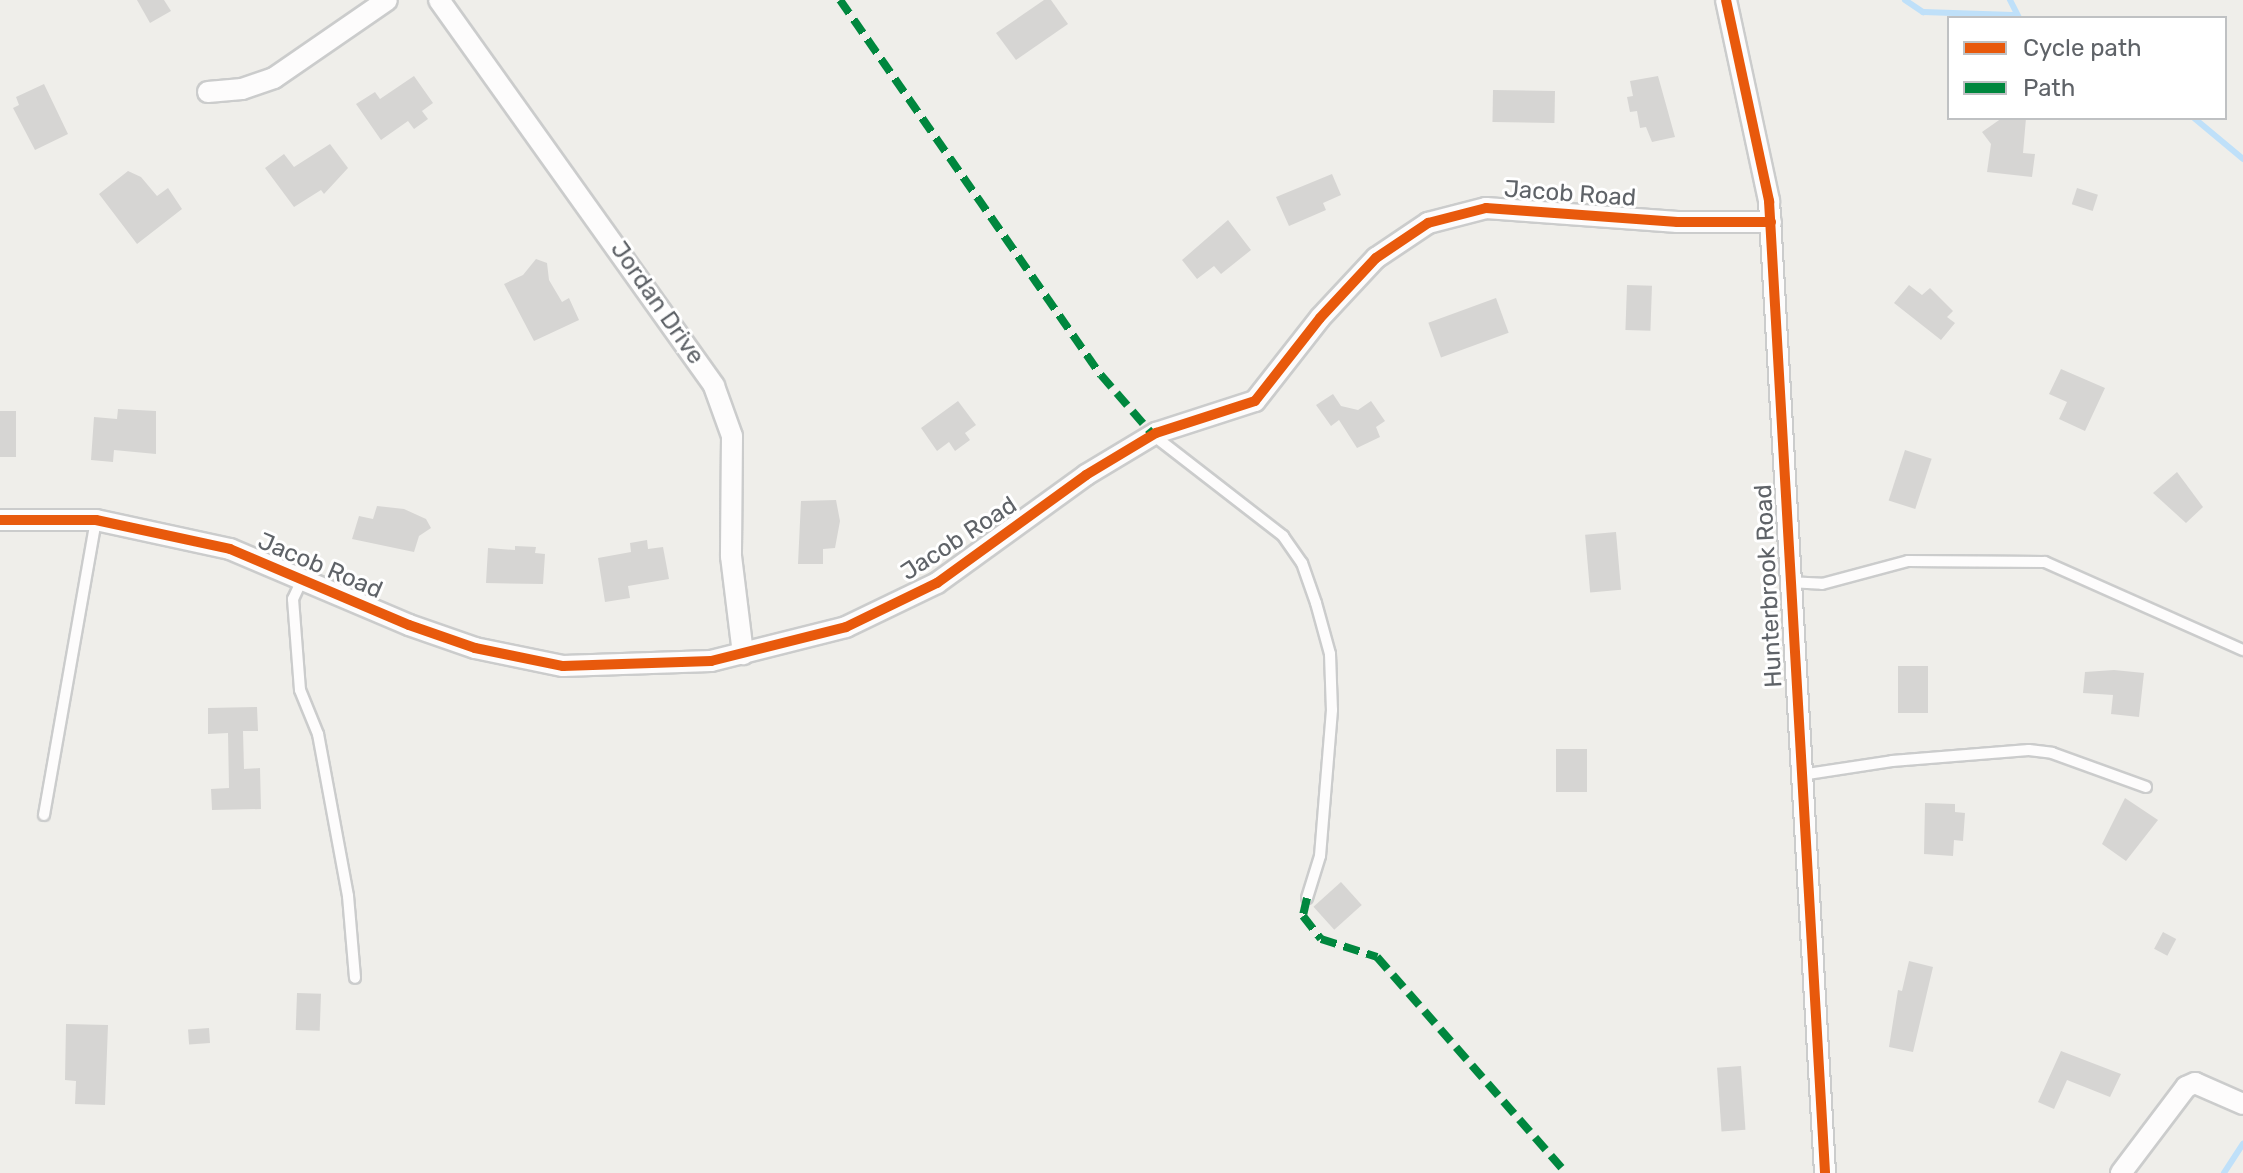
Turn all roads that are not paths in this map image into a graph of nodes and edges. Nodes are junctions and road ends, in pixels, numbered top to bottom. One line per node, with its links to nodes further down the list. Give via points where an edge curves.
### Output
1 (387, 0): 4 (street, via 274,78 242,89)
2 (439, 0): 12 (street, Jordan Drive, via 714,386 734,452 731,556)
3 (1726, 0): 5 (street, Hunterbrook Road)
4 (208, 92)
5 (1771, 222): 6 (street, Jacob Road, via 1677,222 1486,208 1428,223 1376,258 1255,401); 10 (street, Hunterbrook Road)
6 (1153, 435): 12 (street, Jacob Road, via 1086,475 937,583 846,627); 16 (lane, via 1283,536 1302,563 1316,603 1330,654 1332,710 1320,856)
7 (0, 520): 8 (street, Jacob Road)
8 (96, 520): 9 (street, Jacob Road, via 230,549); 15 (lane)
9 (301, 582): 12 (street, Jacob Road, via 475,648 563,666 711,661); 17 (lane, via 293,599 300,690 318,734 348,896)
10 (1788, 582): 11 (lane, via 1822,584 1908,561 2045,562); 13 (street, Hunterbrook Road)
11 (2243, 650)
12 (743, 654)
13 (1801, 775): 14 (lane, via 2029,750 2052,753); 19 (street, Hunterbrook Road)
14 (2146, 787)
15 (44, 815)
16 (1307, 898)
17 (355, 978)
18 (2243, 1104): 20 (street, via 2195,1083 2186,1087)
19 (1825, 1173)
20 (2121, 1173)

